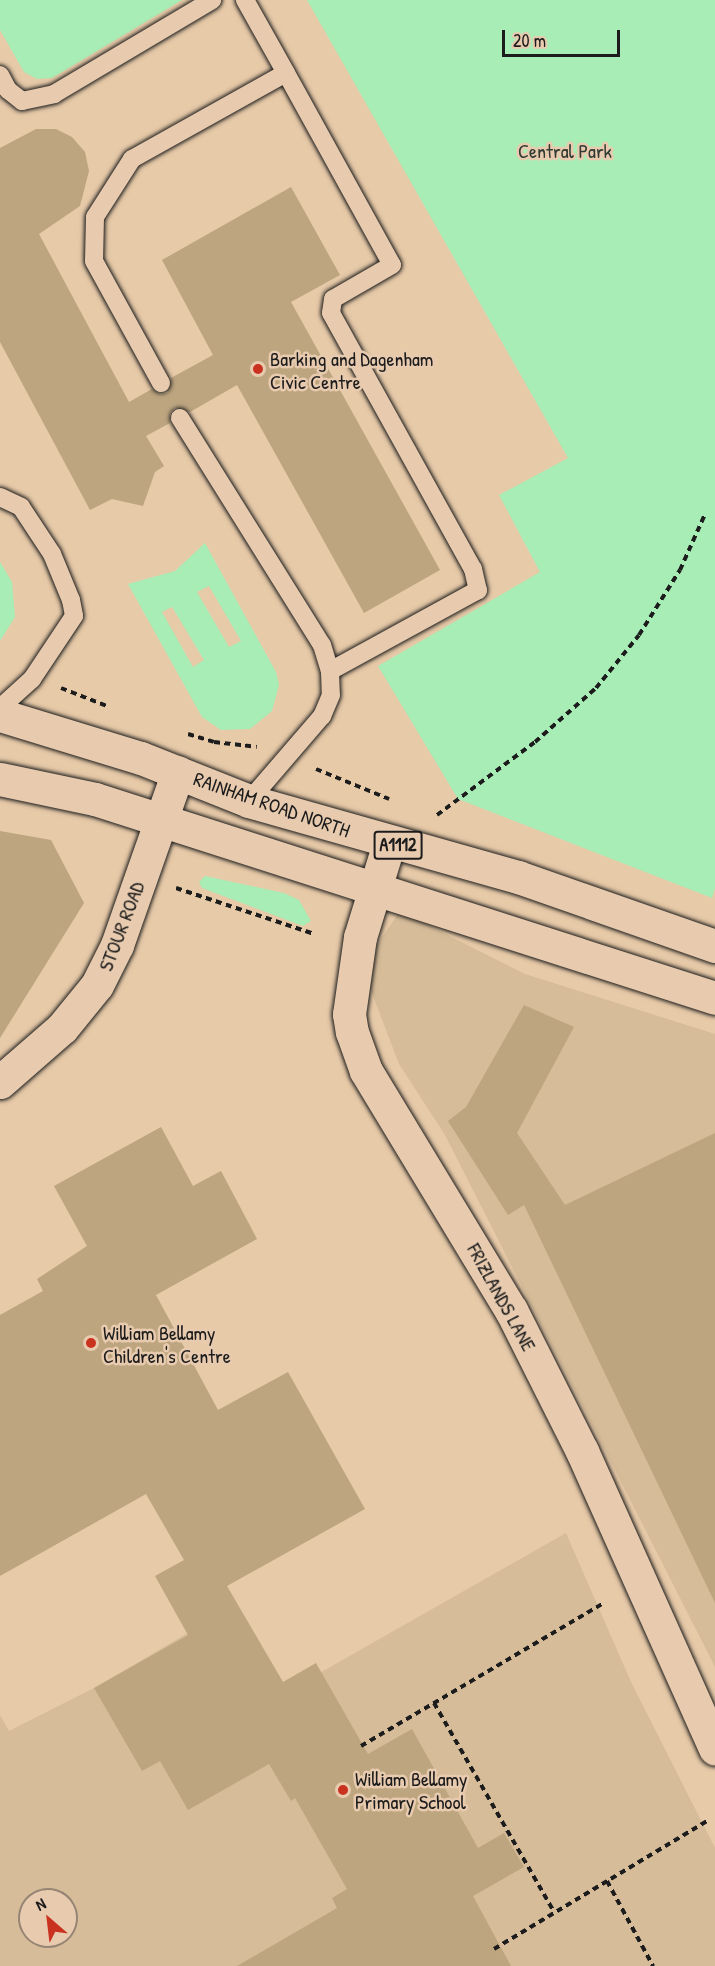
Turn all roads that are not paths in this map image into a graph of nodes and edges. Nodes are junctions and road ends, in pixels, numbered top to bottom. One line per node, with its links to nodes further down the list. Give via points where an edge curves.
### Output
1 (212, 0): 4 (lane, via 54,94 22,101 8,90)
2 (245, 0): 3 (lane)
3 (286, 73): 5 (lane, via 132,159 95,217 94,261); 8 (lane, via 392,265 333,299 331,313 473,569 478,590)
4 (0, 75)
5 (161, 384)
6 (180, 418): 8 (lane, via 321,645)
7 (0, 496): 9 (lane, via 21,507 52,554 74,616 32,679)
8 (330, 671): 13 (lane, via 332,695 322,716)
9 (0, 708)
10 (0, 715): 11 (main road, RAINHAM ROAD NORTH / A1112)
11 (178, 772): 13 (main road, RAINHAM ROAD NORTH / A1112); 14 (main road, STOUR ROAD)
12 (0, 779): 14 (main road, A1112, via 95,799)
13 (249, 801): 15 (main road, RAINHAM ROAD NORTH / A1112)
14 (161, 822): 16 (main road, A1112); 19 (main road, STOUR ROAD, via 117,945 97,986 62,1028)
15 (389, 843): 16 (main road, FRIZLANDS LANE); 17 (main road, RAINHAM ROAD NORTH / A1112, via 518,878)
16 (375, 890): 18 (main road, A1112); 20 (main road, FRIZLANDS LANE, via 360,937 349,1014 366,1071 511,1310 582,1451)
17 (715, 946)
18 (714, 996)
19 (0, 1082)
20 (715, 1749)

